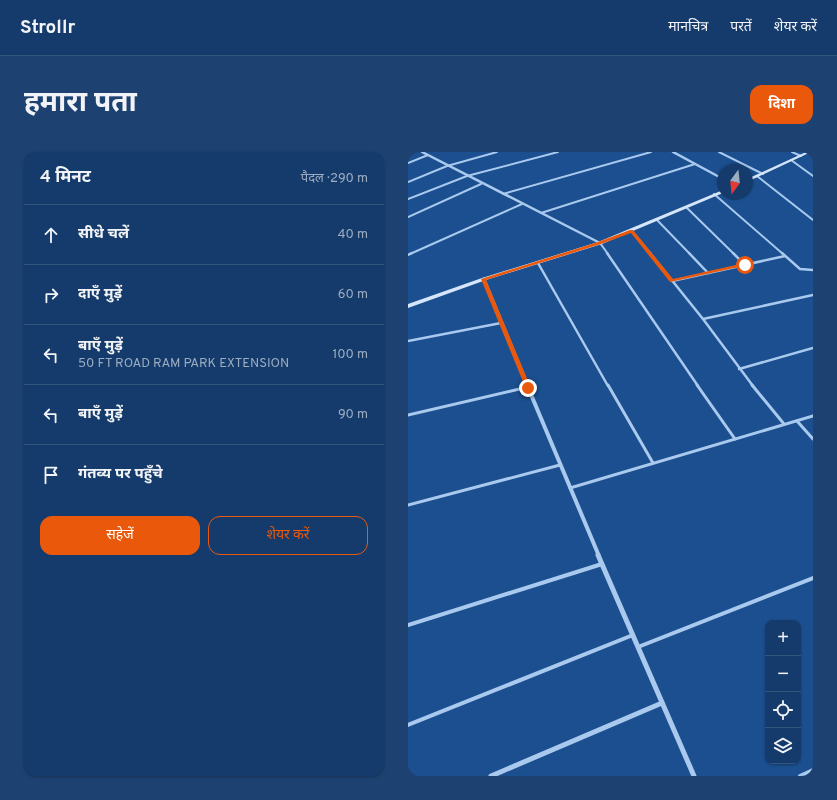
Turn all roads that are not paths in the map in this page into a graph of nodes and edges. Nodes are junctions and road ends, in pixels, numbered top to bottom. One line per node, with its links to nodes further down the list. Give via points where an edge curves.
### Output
1 (422, 152): 9 (street)
2 (497, 152): 14 (lane)
3 (558, 152): 16 (lane)
4 (651, 152): 24 (lane)
5 (673, 152): 13 (street)
6 (719, 152): 15 (lane)
7 (792, 152): 10 (lane)
8 (809, 152): 10 (street)
9 (428, 155): 12 (lane); 14 (street)
10 (801, 156): 11 (street)
11 (791, 160): 15 (street); 19 (lane)
12 (408, 163)
13 (695, 164): 17 (street); 29 (lane)
14 (447, 166): 16 (street); 21 (lane)
15 (764, 174): 18 (street)
16 (467, 176): 22 (street); 26 (lane)
17 (717, 176)
18 (757, 176): 20 (street); 32 (lane)
19 (813, 176)
20 (753, 178)
21 (408, 182)
22 (481, 184): 24 (street); 30 (lane)
23 (717, 193): 25 (street)
24 (502, 194): 27 (street)
25 (714, 194): 28 (street); 36 (lane)
26 (408, 199)
27 (522, 204): 29 (street); 35 (lane)
28 (686, 207): 31 (street); 38 (lane)
29 (541, 213): 34 (street)
30 (408, 217)
31 (657, 220): 33 (street); 40 (lane)
32 (813, 220)
33 (632, 231): 34 (street); 42 (lane)
34 (600, 243): 37 (street); 55 (lane)
35 (408, 255)
36 (785, 256): 38 (lane); 39 (lane, via 800,269)
37 (538, 263): 41 (street); 57 (lane)
38 (745, 265): 40 (lane)
39 (813, 270)
40 (708, 273): 42 (lane)
41 (484, 279): 44 (street); 46 (street)
42 (672, 281): 45 (lane)
43 (813, 295): 45 (lane)
44 (409, 304)
45 (703, 319): 49 (lane)
46 (501, 323): 47 (lane); 50 (street)
47 (408, 341)
48 (813, 348): 49 (lane)
49 (739, 369): 54 (lane)
50 (528, 388): 51 (lane); 58 (street)
51 (408, 415)
52 (813, 416): 53 (lane)
53 (797, 420): 54 (lane); 56 (lane)
54 (784, 424): 55 (lane)
55 (735, 439): 57 (lane)
56 (813, 439)
57 (653, 463): 59 (lane)
58 (560, 465): 59 (street); 60 (lane)
59 (570, 488): 61 (street)
60 (408, 505)
61 (602, 564): 63 (lane); 64 (street)
62 (813, 578): 65 (lane)
63 (408, 625)
64 (632, 635): 65 (street); 67 (lane)
65 (638, 647): 66 (street)
66 (662, 703): 69 (street); 70 (street)
67 (408, 725)
68 (813, 770): 71 (lane)
69 (491, 776)
70 (694, 776)
71 (800, 776)

